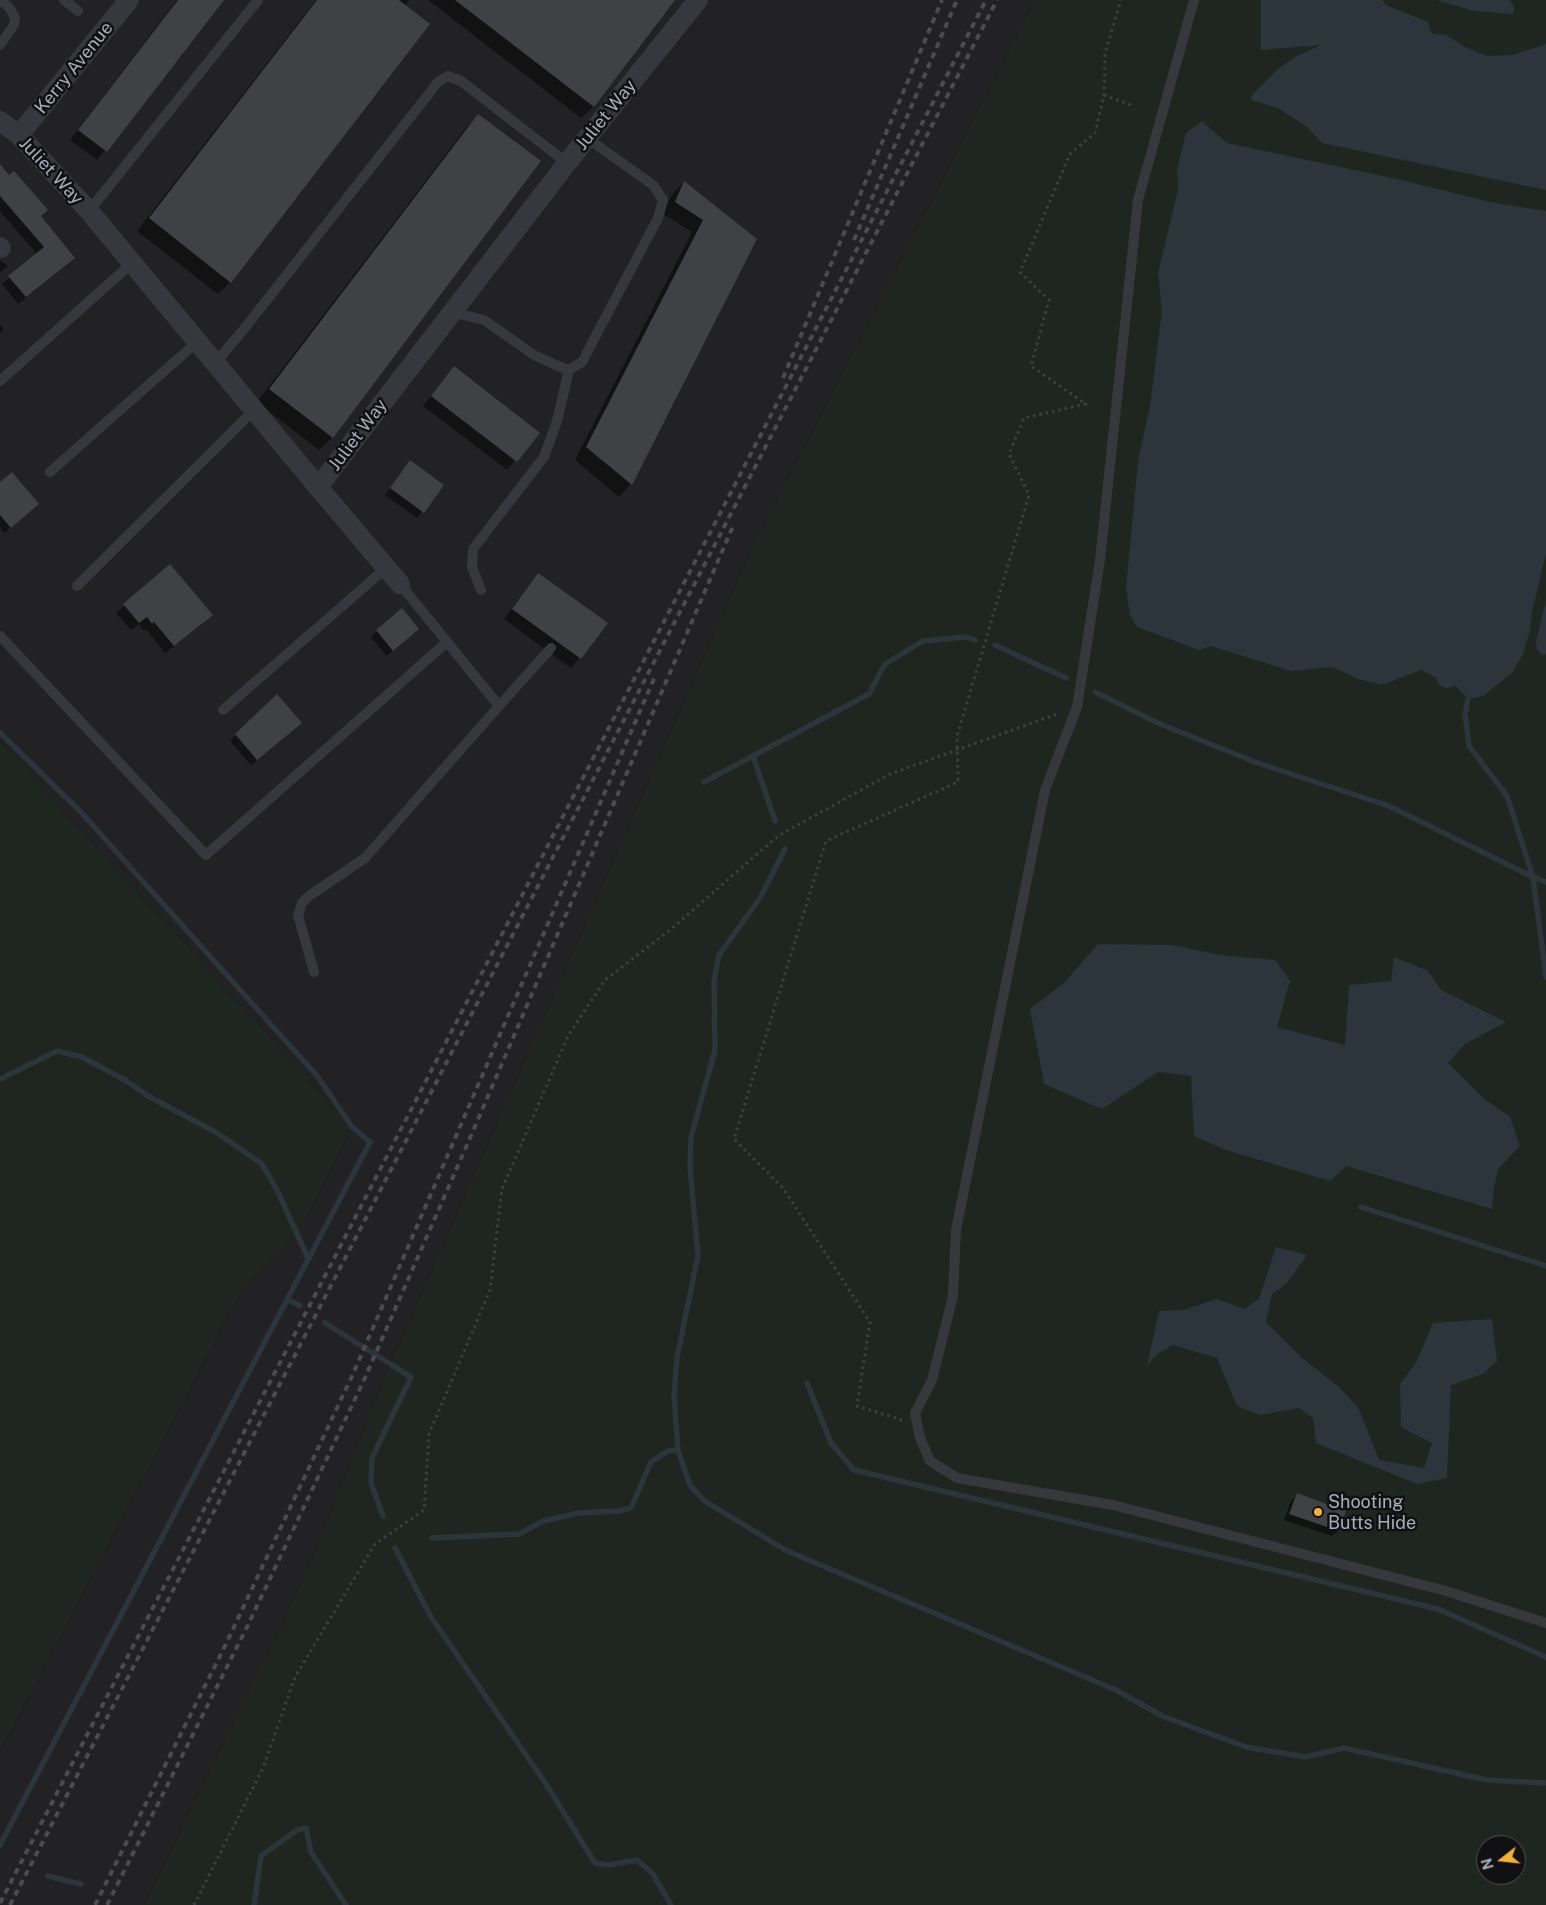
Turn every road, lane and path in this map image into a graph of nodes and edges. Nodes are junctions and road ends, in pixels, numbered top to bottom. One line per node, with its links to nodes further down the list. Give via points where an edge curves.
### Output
1 (0, 0): 9 (lane, via 10,6 15,18 14,25)
2 (64, 0): 8 (lane)
3 (129, 0): 13 (street, Kerry Avenue)
4 (258, 0): 16 (lane)
5 (698, 0): 14 (street, Juliet Way)
6 (1121, 0): 10 (path, via 1105,53)
7 (1194, 0): 34 (lane, via 1138,200 1100,560)
8 (78, 11)
9 (0, 45)
10 (1104, 95): 11 (path); 36 (path, via 1095,133 1070,154 1020,272 1049,300 1031,366 1086,404 1024,418 1009,454 1029,495 957,736)
11 (1134, 106)
12 (0, 120): 13 (street, Juliet Way)
13 (19, 135): 16 (street, Juliet Way)
14 (587, 138): 15 (street, Juliet Way); 21 (lane, via 653,184 663,200 658,218 582,362)
15 (568, 162): 18 (street, Juliet Way); 20 (lane, via 461,81 448,76 438,82)
16 (89, 211): 17 (street, Juliet Way)
17 (132, 263): 19 (street, Juliet Way); 22 (lane)
18 (452, 312): 21 (lane, via 484,320 534,355); 25 (street, Juliet Way)
19 (198, 342): 20 (street, Juliet Way); 24 (lane)
20 (215, 363): 23 (street, Juliet Way)
21 (569, 370): 29 (lane, via 557,421 544,457 473,549 472,567)
22 (0, 381)
23 (254, 410): 25 (street, Juliet Way); 28 (lane)
24 (50, 472)
25 (318, 487): 26 (street)
26 (386, 568): 27 (street); 35 (lane)
27 (400, 584): 31 (lane)
28 (77, 586)
29 (481, 590)
30 (0, 636): 31 (lane, via 206,855)
31 (447, 642): 33 (lane)
32 (551, 648): 33 (lane)
33 (499, 706): 37 (lane, via 365,858 302,903 298,915)
34 (1077, 707): 36 (path); 38 (lane, via 1045,790 956,1230 953,1296 932,1380 915,1413)
35 (222, 710)
36 (958, 748): 38 (path, via 958,782 826,841 734,1139 783,1188 870,1322 857,1406); 40 (path, via 890,774 778,836 670,930 605,980 568,1036 502,1189 490,1290 429,1434 424,1510 375,1544 295,1677 263,1768)
37 (314, 972)
38 (917, 1424): 39 (lane, via 930,1461 957,1478 1114,1505 1446,1592)
39 (1546, 1623)
40 (194, 1905)

